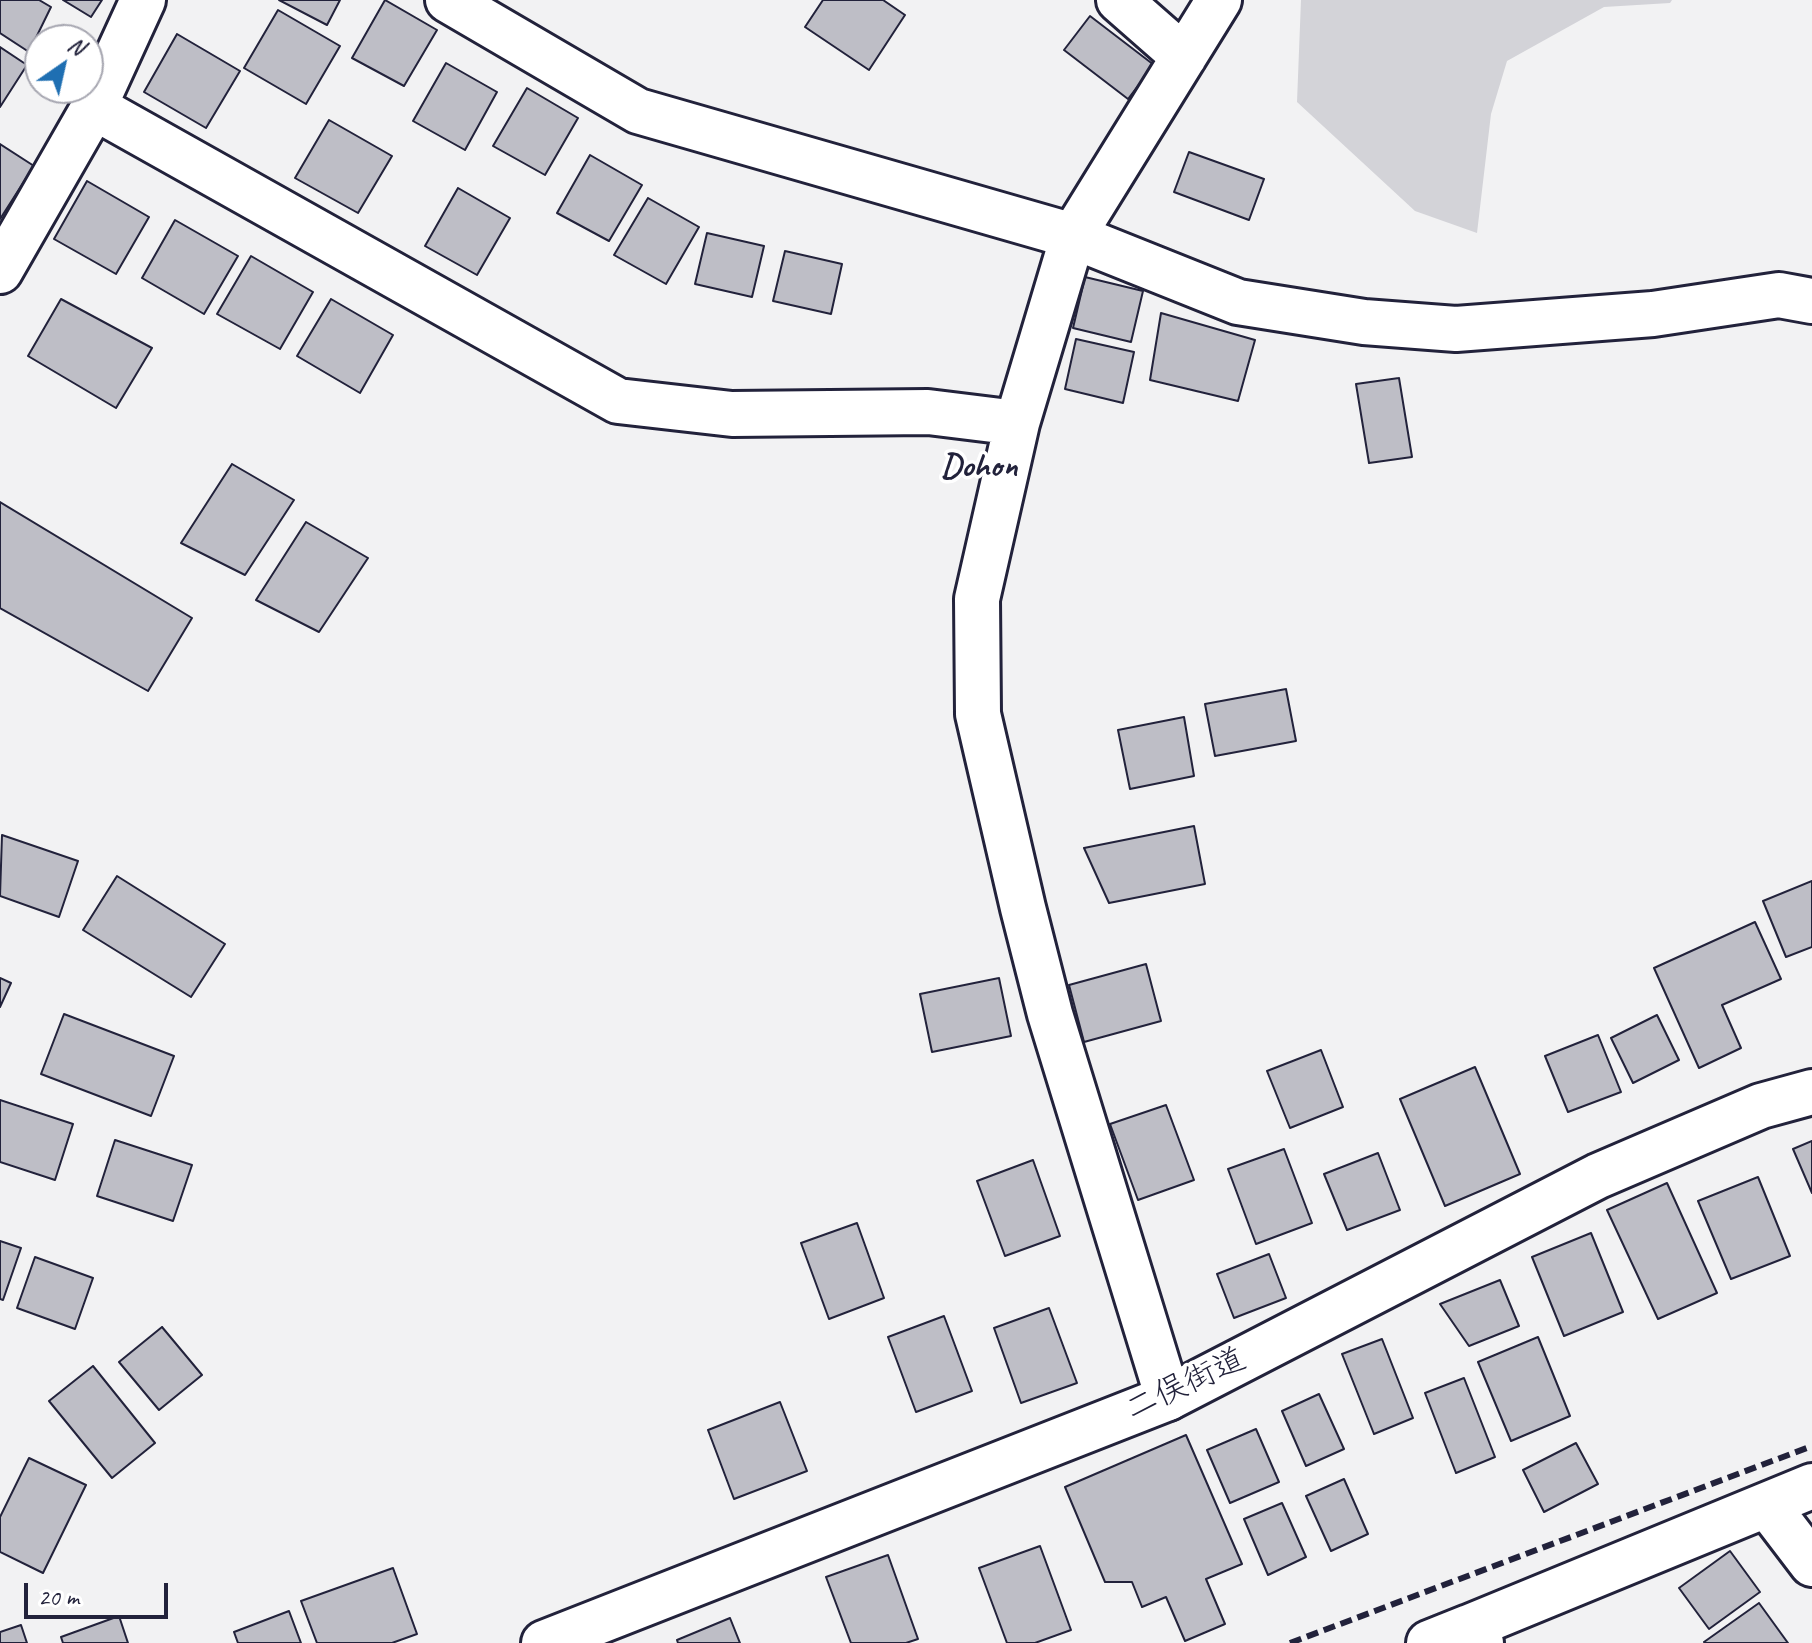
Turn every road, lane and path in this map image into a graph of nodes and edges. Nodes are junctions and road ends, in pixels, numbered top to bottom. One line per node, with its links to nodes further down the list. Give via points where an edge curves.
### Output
1 (143, 0): 6 (street)
2 (448, 0): 7 (street, via 638,111)
3 (1119, 0): 5 (street)
4 (1219, 0): 5 (street)
5 (1184, 57): 7 (street)
6 (94, 107): 8 (street); 10 (street, via 618,401 732,414 928,412)
7 (1073, 236): 9 (street, via 1238,302 1364,322 1456,329 1653,314 1779,295); 10 (street)
8 (0, 271)
9 (1812, 301)
10 (1017, 423): 12 (street, via 977,599 978,714 1050,1014)
11 (1812, 1092): 12 (street, 二俣街道, via 1761,1106 1598,1176)
12 (1168, 1398): 17 (street, 二俣街道)
13 (1812, 1486): 14 (street)
14 (1767, 1505): 15 (street); 16 (street)
15 (1812, 1564)
16 (1475, 1635): 18 (street)
17 (544, 1643)
18 (1429, 1643)

